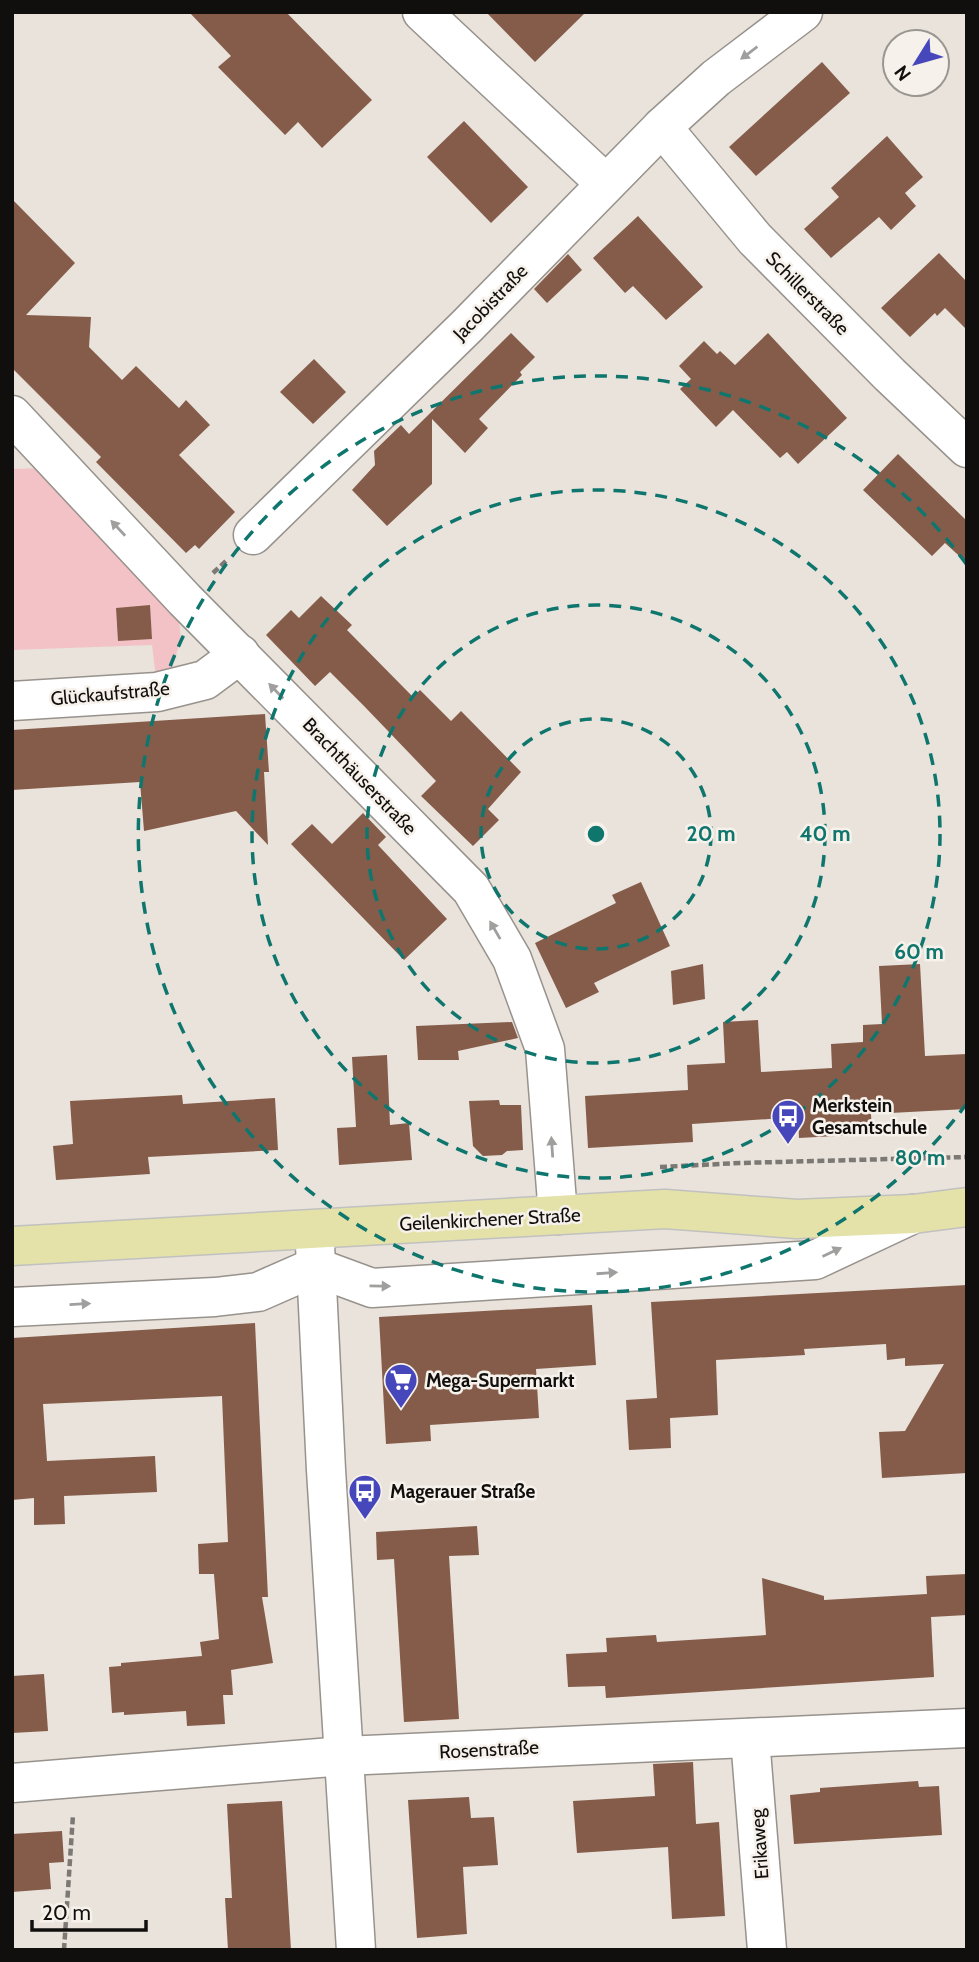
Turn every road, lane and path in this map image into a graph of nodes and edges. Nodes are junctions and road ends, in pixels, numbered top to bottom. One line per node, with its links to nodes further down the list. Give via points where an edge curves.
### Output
1 (422, 12): 4 (street)
2 (803, 12): 3 (street, Jacobistraße, one-way to 3, via 716,78)
3 (662, 127): 4 (street, Jacobistraße); 6 (street, Schillerstraße, via 755,239)
4 (605, 183): 7 (street, Jacobistraße)
5 (12, 415): 8 (street, Brachthäuserstraße, one-way to 5)
6 (967, 448)
7 (253, 536): 8 (path)
8 (185, 600): 9 (street, Brachthäuserstraße)
9 (240, 654): 10 (street, Glückaufstraße, via 205,680 157,692); 13 (street, Brachthäuserstraße, one-way to 9, via 545,1049 512,960 471,889)
10 (12, 701)
11 (967, 1207): 12 (main road, Geilenkirchener Straße)
12 (913, 1214): 13 (main road, Geilenkirchener Straße, via 797,1219 665,1209); 16 (street, one-way to 12, via 372,1288 815,1260)
13 (558, 1215): 14 (main road, Geilenkirchener Straße)
14 (315, 1229): 15 (main road, Geilenkirchener Straße); 16 (street)
15 (12, 1246)
16 (315, 1267): 17 (street, one-way to 16, via 258,1292); 20 (street)
17 (12, 1307)
18 (967, 1728): 19 (street, Rosenstraße)
19 (750, 1738): 20 (street, Rosenstraße); 25 (street, Erikaweg)
20 (344, 1756): 21 (street, Rosenstraße); 24 (street)
21 (74, 1779): 22 (street, Rosenstraße); 23 (path)
22 (12, 1783)
23 (64, 1950)
24 (356, 1950)
25 (767, 1950)

